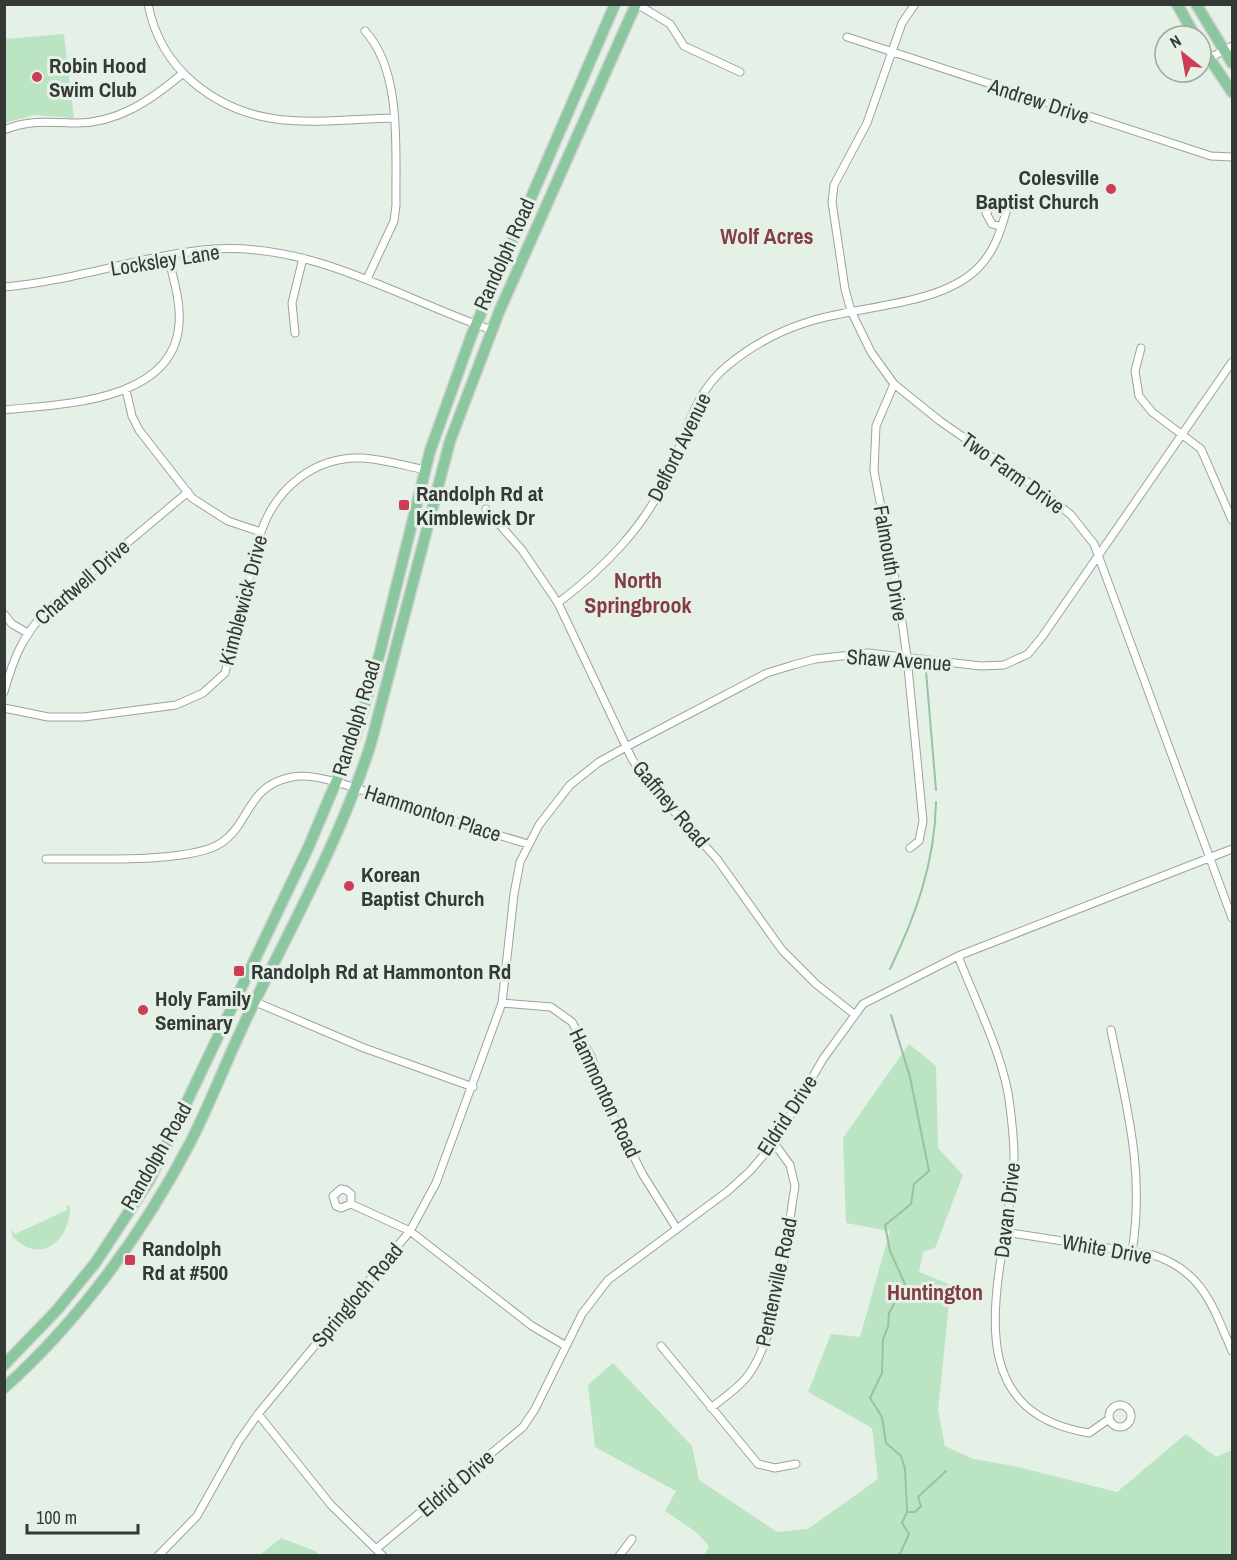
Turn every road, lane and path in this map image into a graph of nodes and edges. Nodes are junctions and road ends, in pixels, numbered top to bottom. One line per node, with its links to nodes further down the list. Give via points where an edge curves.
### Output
1 (148, 4): 16 (street, via 158,37)
2 (615, 4): 27 (main road, Randolph Road)
3 (636, 4): 15 (street, via 670,24 684,46); 28 (main road, Randolph Road)
4 (915, 4): 11 (street, Two Farm Drive, via 902,23)
5 (1177, 4): 7 (main road)
6 (1196, 4): 10 (main road)
7 (1188, 24)
8 (364, 31): 18 (street, via 375,45 390,79)
9 (847, 38): 11 (street, Andrew Drive)
10 (1228, 48): 12 (street); 13 (main road)
11 (891, 53): 20 (street, Andrew Drive, via 1211,156); 26 (street, Two Farm Drive, via 867,123 834,185 832,202)
12 (1213, 57)
13 (1233, 63)
14 (1213, 64): 17 (main road)
15 (740, 72)
16 (182, 74): 18 (street, via 214,98 250,116 300,121); 19 (street, via 149,100 111,118 75,123 28,122)
17 (1233, 92)
18 (393, 118): 24 (street, via 394,221)
19 (4, 130)
20 (1233, 157)
21 (999, 226): 26 (street, Delford Avenue, via 994,248 962,281 931,294)
22 (168, 256): 23 (street, Locksley Lane, via 227,249); 25 (street, Locksley Lane); 33 (street, via 179,306 177,334 157,372)
23 (303, 258): 24 (street, Locksley Lane); 29 (street, via 292,303)
24 (367, 279): 27 (street, Locksley Lane)
25 (4, 287)
26 (851, 311): 32 (street, Two Farm Drive, via 871,352); 42 (street, Delford Avenue, via 786,330 727,366 696,403 669,474 635,531 592,577)
27 (475, 325): 28 (street, Locksley Lane); 36 (main road, Randolph Road)
28 (492, 330): 50 (main road, Randolph Road, via 450,441 386,694)
29 (295, 333)
30 (1141, 348): 35 (street, via 1135,371 1139,396 1152,412)
31 (1233, 362): 35 (street, Shaw Avenue)
32 (894, 384): 41 (street, Two Farm Drive, via 1071,515); 45 (street, Falmouth Drive, via 876,426 874,471)
33 (126, 390): 34 (street, via 62,404); 37 (street, via 139,430)
34 (4, 410)
35 (1184, 434): 39 (street, via 1201,449); 41 (street, Shaw Avenue)
36 (426, 470): 40 (street, Kimblewick Drive, via 363,458 323,464 289,485 266,516); 49 (main road, Randolph Road, via 369,692)
37 (188, 492): 40 (street, via 220,517); 44 (street, Chartwell Drive)
38 (486, 509): 42 (street, Gaffney Road, via 522,550)
39 (1233, 520)
40 (261, 532): 47 (street, Kimblewick Drive, via 225,673 203,693 176,705 84,717 48,717)
41 (1099, 555): 45 (street, Shaw Avenue, via 1042,637 1017,661 981,666); 54 (street, Two Farm Drive)
42 (558, 603): 48 (street, Gaffney Road)
43 (4, 614): 44 (street)
44 (26, 632): 46 (street, Chartwell Drive)
45 (907, 657): 48 (street, Shaw Avenue, via 853,654 793,665 766,674); 52 (street, Falmouth Drive, via 922,821 919,841)
46 (4, 692)
47 (4, 708)
48 (626, 747): 51 (street, Shaw Avenue, via 570,785); 61 (street, Gaffney Road, via 650,785 717,859 782,950)
49 (335, 783): 50 (street, Hammonton Place); 55 (street, Hammonton Place, via 293,777 267,788 253,799 232,833 208,849 168,856); 58 (main road, Randolph Road)
50 (355, 788): 51 (street, Hammonton Place); 59 (main road, Randolph Road)
51 (528, 844): 60 (street, Shaw Avenue, via 514,894)
52 (910, 848)
53 (1233, 849): 54 (street, Eldrid Drive)
54 (1209, 858): 56 (street, Two Farm Drive); 57 (street, Eldrid Drive)
55 (45, 859)
56 (1233, 918)
57 (958, 956): 61 (street, Eldrid Drive, via 886,990 862,1004); 68 (street, Davan Drive, via 1010,1104 1014,1157)
58 (239, 995): 59 (street); 73 (main road, Randolph Road, via 149,1181 96,1262)
59 (254, 1002): 63 (street, via 364,1048); 74 (main road, Randolph Road, via 189,1143 156,1199 84,1303)
60 (502, 1003): 63 (street, Springloch Road); 66 (street, Hammonton Road, via 551,1007 572,1022 643,1175)
61 (854, 1014): 64 (street, Eldrid Drive)
62 (1111, 1030): 69 (street, via 1137,1162 1138,1217)
63 (473, 1087): 67 (street, Springloch Road, via 436,1183)
64 (774, 1143): 66 (street, Eldrid Drive, via 728,1191); 75 (street, Pentenville Road, via 790,1165 795,1186 769,1328 759,1358 746,1379)
65 (351, 1204): 67 (street)
66 (676, 1229): 70 (street, Eldrid Drive, via 608,1280 582,1314)
67 (410, 1231): 70 (street, via 532,1326); 76 (street, Springloch Road)
68 (1005, 1232): 69 (street, White Drive); 77 (street, Davan Drive, via 993,1320 998,1356 1008,1381 1029,1408 1055,1424 1089,1433)
69 (1132, 1252): 72 (street, White Drive, via 1170,1261 1198,1283)
70 (566, 1346): 80 (street, Eldrid Drive, via 523,1428)
71 (661, 1346): 75 (street)
72 (1233, 1351)
73 (4, 1365)
74 (4, 1388)
75 (711, 1408): 78 (street, via 758,1464 775,1468)
76 (258, 1414): 80 (street, via 331,1504); 81 (street, Springloch Road, via 197,1516)
77 (1109, 1419)
78 (796, 1464)
79 (632, 1539): 83 (street)
80 (376, 1549): 82 (street)
81 (158, 1556)
82 (383, 1556)
83 (619, 1556)

